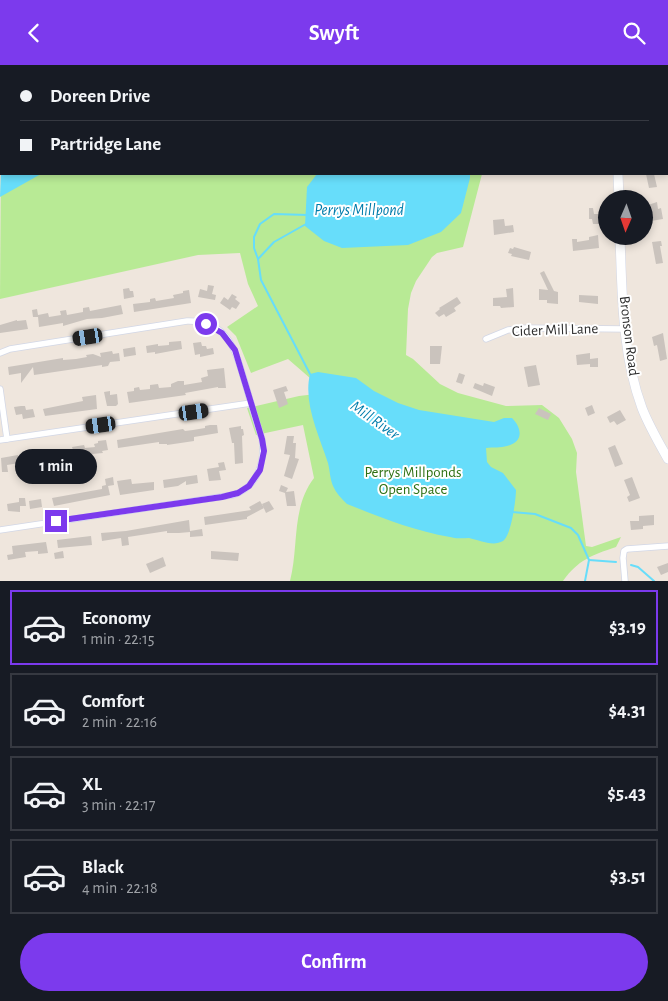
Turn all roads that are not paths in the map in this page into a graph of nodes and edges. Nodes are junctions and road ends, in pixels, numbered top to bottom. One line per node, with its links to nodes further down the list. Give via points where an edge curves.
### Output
1 (618, 175): 2 (main road)
2 (619, 190)
3 (620, 245): 4 (main road, Bronson Road)
4 (625, 329): 5 (street, Cider Mill Lane, via 526,328 508,330); 11 (main road, Bronson Road, via 630,366 642,409)
5 (486, 339)
6 (0, 353): 8 (street, via 147,327 201,322 217,329 232,344)
7 (0, 389): 9 (street)
8 (251, 403): 9 (street); 12 (street, via 264,458 258,475 242,491 222,497)
9 (7, 439): 10 (street)
10 (0, 440)
11 (668, 459)
12 (0, 529)
13 (668, 546): 14 (street, via 624,551)
14 (625, 581)

